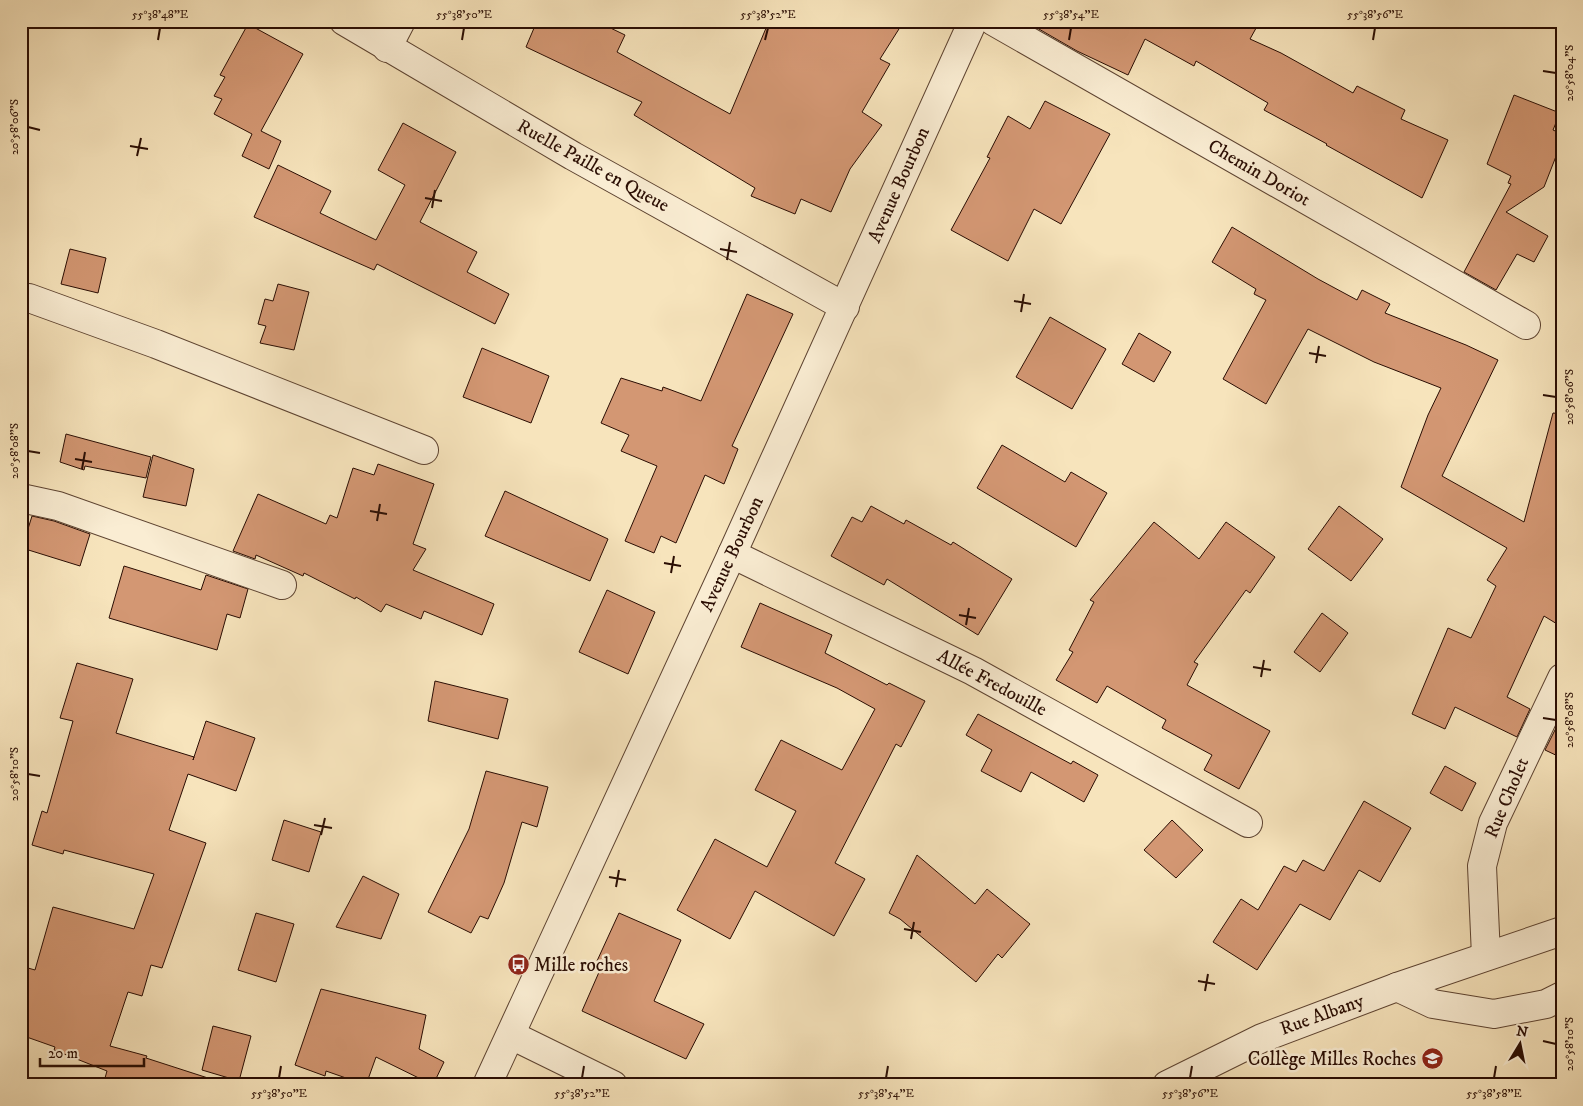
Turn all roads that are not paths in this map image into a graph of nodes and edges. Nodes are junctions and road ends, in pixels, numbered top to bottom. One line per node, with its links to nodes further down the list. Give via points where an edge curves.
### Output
1 (344, 21): 5 (street, Ruelle Paille en Queue)
2 (401, 21): 5 (street)
3 (973, 21): 7 (street, Avenue Bourbon)
4 (993, 21): 8 (street, Chemin Doriot)
5 (387, 48): 7 (street, Ruelle Paille en Queue)
6 (21, 299): 9 (street, via 29,298 156,344)
7 (845, 307): 11 (street, Avenue Bourbon)
8 (1526, 325)
9 (424, 450)
10 (21, 498): 12 (street, via 58,506)
11 (732, 554): 14 (street, Allée Fredouille, via 973,671); 19 (street, Avenue Bourbon)
12 (282, 586)
13 (1562, 678): 16 (street, Rue Cholet, via 1493,823 1482,866)
14 (1248, 823)
15 (1562, 930): 16 (street, Rue Albany)
16 (1486, 956): 17 (street, Rue Albany)
17 (1397, 988): 18 (street, via 1433,1004 1494,1014 1546,1004); 22 (street, Rue Albany, via 1262,1038)
18 (1562, 996)
19 (511, 1035): 20 (street, Avenue Bourbon); 21 (street)
20 (487, 1085)
21 (613, 1085)
22 (1167, 1085)

